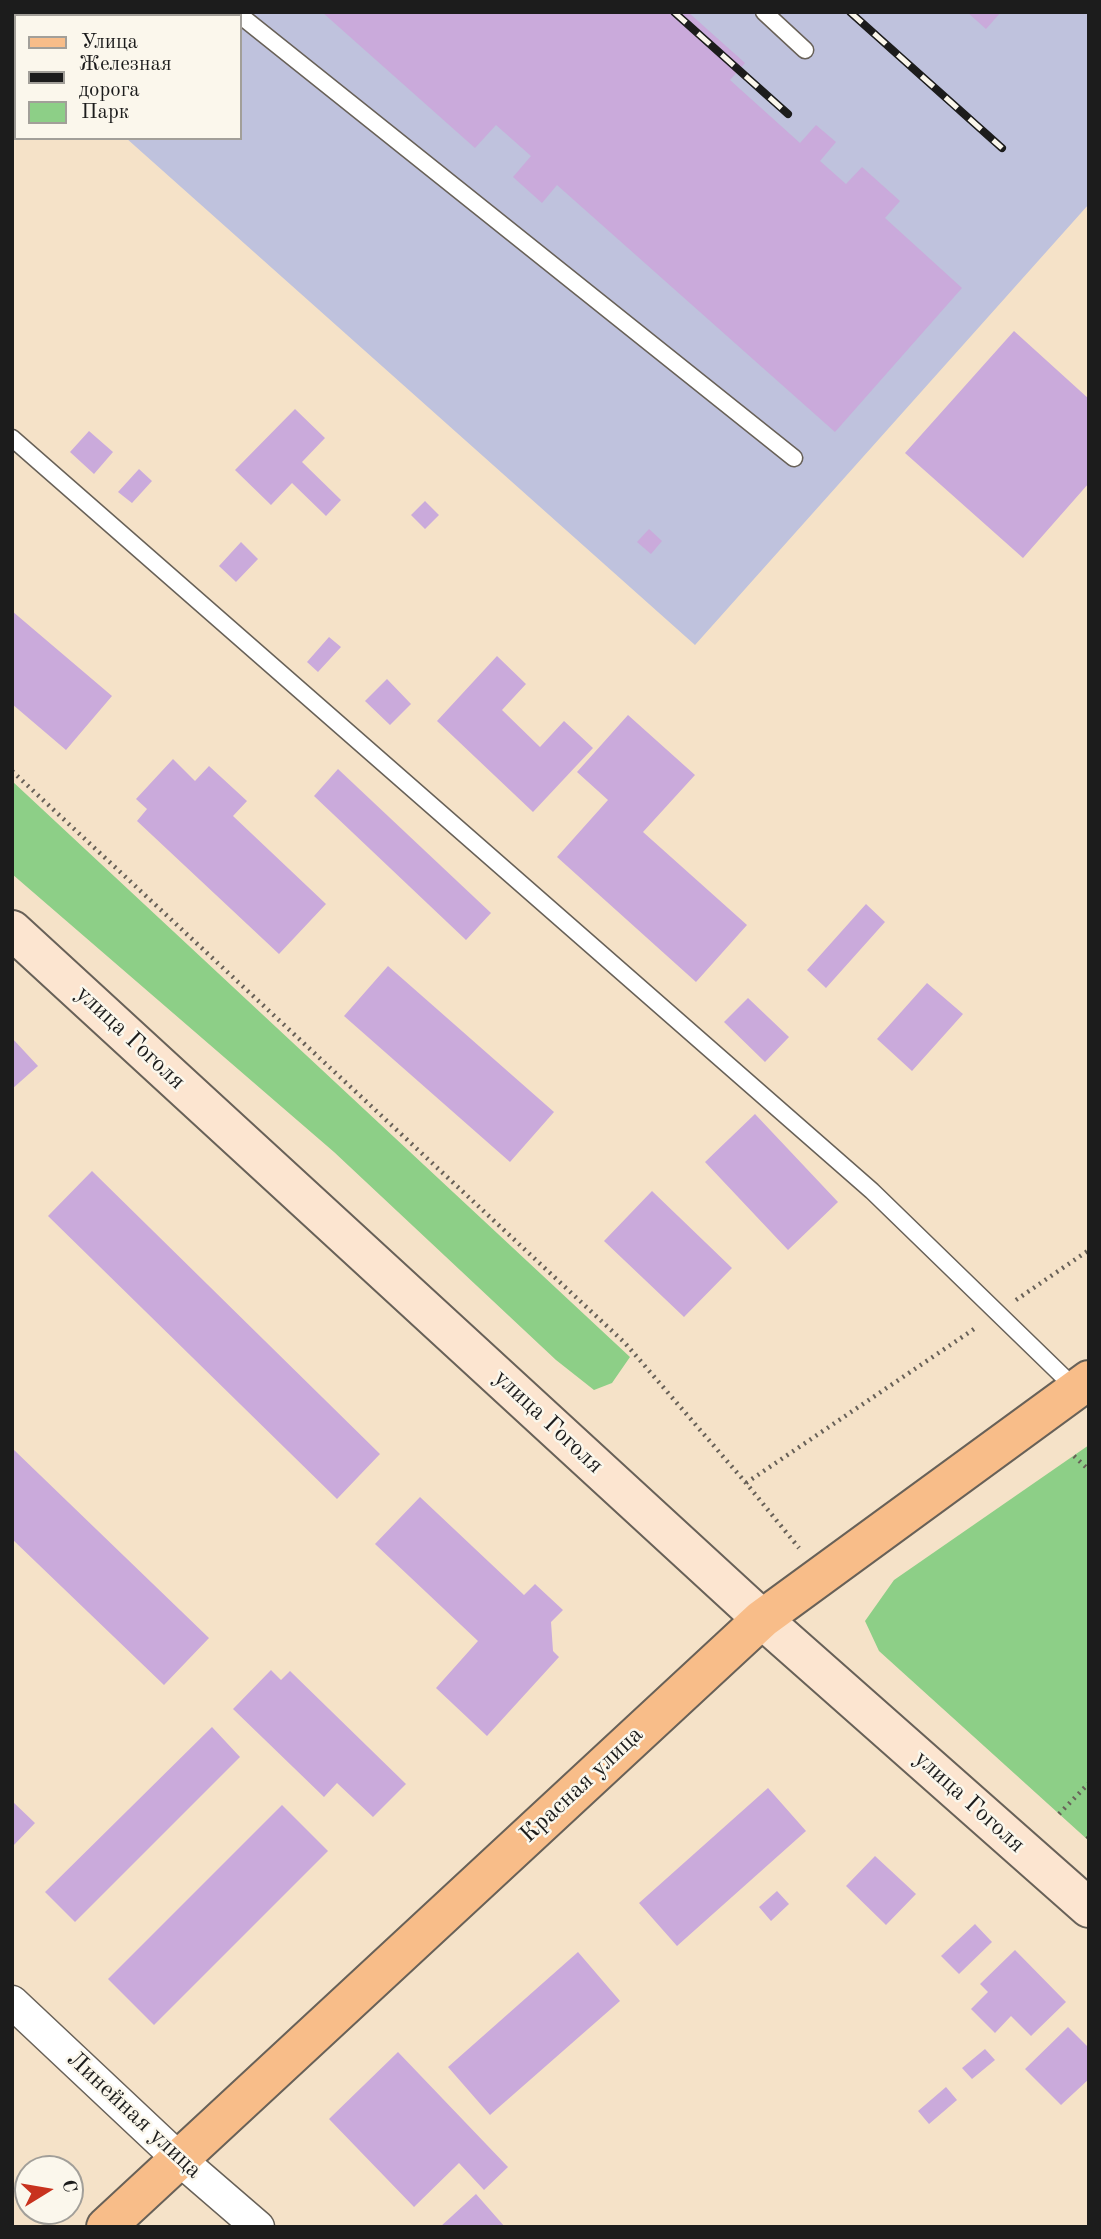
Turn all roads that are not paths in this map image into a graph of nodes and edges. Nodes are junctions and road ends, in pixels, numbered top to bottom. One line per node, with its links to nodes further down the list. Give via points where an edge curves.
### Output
1 (764, 12): 3 (lane)
2 (242, 17): 5 (lane)
3 (805, 50)
4 (12, 438): 7 (lane, via 872,1191 998,1313)
5 (794, 458)
6 (12, 930): 8 (street, улица Гоголя)
7 (1082, 1385): 8 (main road, Красная улица)
8 (762, 1619): 9 (street, улица Гоголя); 11 (main road, Красная улица)
9 (1089, 1908)
10 (12, 2002): 11 (street, Линейная улица)
11 (178, 2158): 12 (main road, Красная улица); 13 (street, Линейная улица)
12 (106, 2227)
13 (258, 2227)

